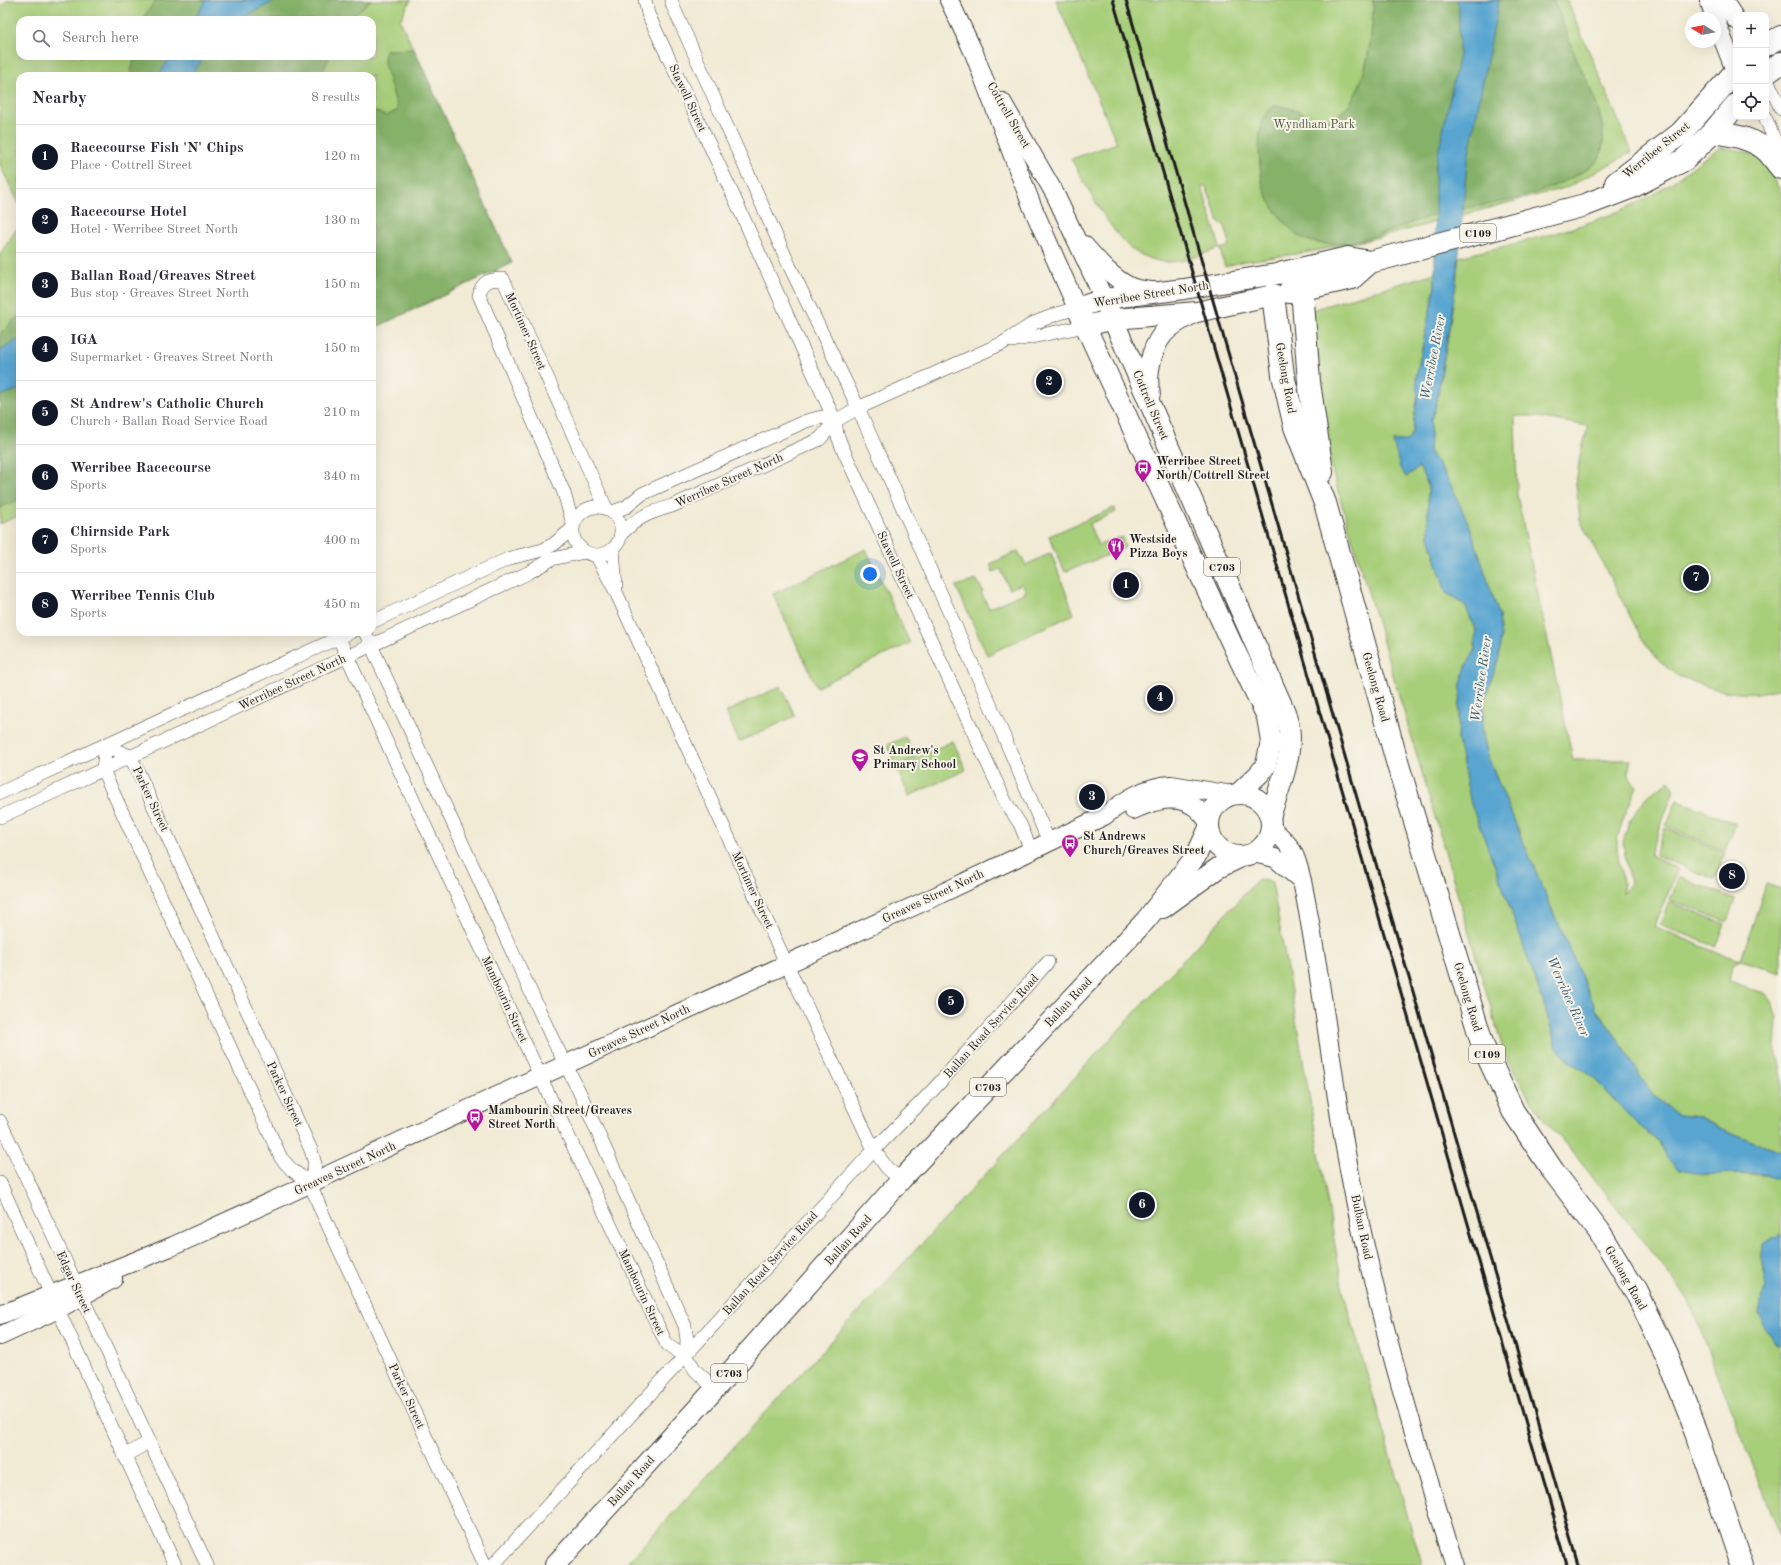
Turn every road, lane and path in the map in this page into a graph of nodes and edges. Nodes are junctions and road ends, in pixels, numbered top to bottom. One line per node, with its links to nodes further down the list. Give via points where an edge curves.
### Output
1 (645, 0): 24 (street, Stawell Street, via 648,14)
2 (672, 0): 23 (street, Stawell Street)
3 (949, 0): 11 (street, Cottrell Street)
4 (1709, 0): 6 (street)
5 (1724, 0): 7 (street)
6 (1713, 12)
7 (1733, 15)
8 (1721, 34): 13 (street)
9 (1781, 38): 10 (highway)
10 (1769, 44)
11 (974, 53): 26 (street, Cottrell Street, via 1055,194); 35 (street, Cottrell Street, via 1032,206)
12 (1781, 63): 14 (highway)
13 (1733, 64)
14 (1769, 71)
15 (1733, 75): 25 (highway, Werribee Street / C109, via 1681,133)
16 (1769, 83): 18 (street)
17 (1733, 109): 20 (highway, Werribee Street / C109)
18 (1781, 109)
19 (1766, 120): 21 (street)
20 (1713, 132): 22 (highway, via 1745,139 1759,146 1766,150); 25 (highway, Werribee Street / C109, via 1684,160 1632,187)
21 (1781, 156)
22 (1781, 168)
23 (754, 187): 24 (street); 28 (street, Stawell Street)
24 (734, 195): 30 (street, Stawell Street)
25 (1585, 205): 27 (highway, Werribee Street / C109)
26 (1072, 230): 32 (street, via 1094,256 1123,282 1133,288); 34 (street, Cottrell Street)
27 (1370, 262): 29 (highway, Werribee Street / C109, via 1348,258); 31 (highway, Werribee Street / C109, via 1352,278)
28 (790, 267): 30 (street); 40 (street, Stawell Street)
29 (1283, 273): 31 (highway); 32 (main road, Werribee Street North); 33 (highway)
30 (771, 276): 42 (street, Stawell Street)
31 (1302, 289): 33 (highway, Werribee Street); 43 (highway, Geelong Road / C109, via 1309,382)
32 (1159, 292): 34 (main road, Werribee Street North)
33 (1273, 295): 36 (main road, Werribee Street North / C703); 43 (highway, Geelong Road / C109, via 1283,374 1295,428)
34 (1104, 300): 35 (main road, Werribee Street North); 37 (main road, Cottrell Street)
35 (1077, 308): 38 (main road, Cottrell Street / C703); 39 (street, Werribee Street North, via 1034,323)
36 (1197, 312): 37 (main road, Werribee Street North); 41 (main road, C703, via 1172,326 1163,334 1156,346 1148,378)
37 (1114, 319): 38 (main road, Werribee Street North); 41 (main road, Cottrell Street)
38 (1086, 326): 39 (street, Werribee Street North); 55 (main road, Cottrell Street / C703)
39 (1002, 343): 40 (street, Werribee Street North)
40 (858, 408): 42 (street, Werribee Street North); 67 (street, Stawell Street)
41 (1153, 410): 50 (main road, Cottrell Street / C703)
42 (835, 421): 44 (street, Werribee Street North, via 822,417 806,422 642,494 626,507); 46 (street, Werribee Street North, via 820,439 672,506 647,514 634,521); 68 (street, Stawell Street, via 842,447 1005,801 1020,824)
43 (1325, 503): 95 (highway, Geelong Road / C109, via 1398,765 1483,1046 1513,1111 1553,1171 1599,1231 1636,1292 1666,1354)
44 (609, 510): 45 (street, via 598,506 590,507 582,511); 45 (street, Mortimer Street, via 503,279 485,282 480,286 478,295 564,493); 46 (street, via 621,526)
45 (573, 526): 48 (street, via 575,542); 51 (street, via 554,544 543,550 510,558)
46 (621, 534): 47 (street)
47 (613, 549): 48 (street); 49 (street, Mortimer Street)
48 (590, 554): 49 (street, Mortimer Street); 56 (street, Werribee Street North, via 552,559 528,573)
49 (616, 592): 73 (street, Mortimer Street)
50 (1236, 599): 55 (main road, via 1236,631); 65 (main road, Cottrell Street / C703, via 1285,712 1290,735 1287,764)
51 (376, 620)
52 (335, 636): 58 (street, Werribee Street North)
53 (338, 636): 57 (street, Mambourin Street)
54 (367, 636): 56 (street, Mambourin Street)
55 (1230, 642): 62 (main road, Cottrell Street / C703, via 1267,717 1271,741 1266,765)
56 (371, 644): 57 (street, Werribee Street North); 74 (street, Mambourin Street)
57 (348, 656): 59 (street, Werribee Street North); 75 (street, Mambourin Street)
58 (106, 746): 59 (street, Parker Street); 60 (street); 61 (street, Werribee Street North)
59 (130, 756): 60 (street, Werribee Street North); 80 (street, Parker Street, via 311,1150 315,1164)
60 (103, 768): 64 (street, Werribee Street North); 80 (street, Parker Street, via 281,1158)
61 (0, 793)
62 (1235, 794): 63 (street, Greaves Street North, via 1162,786 1126,799); 65 (main road, via 1249,795 1259,800 1266,808); 66 (main road, C703, via 1222,799 1214,807)
63 (1104, 816): 66 (street, Greaves Street North, via 1132,810 1162,799 1177,799 1196,807); 67 (street, Greaves Street North)
64 (0, 817)
65 (1271, 823): 69 (main road, C703, via 1267,840 1261,848); 70 (street, Bulban Road, via 1297,859)
66 (1210, 826): 69 (main road, via 1212,838 1218,846 1232,855); 71 (main road, Ballan Road / C703, via 1196,856)
67 (1049, 842): 68 (street, Greaves Street North)
68 (1031, 850): 73 (street, Greaves Street North, via 934,897)
69 (1248, 854): 70 (street, via 1275,858); 71 (main road, Ballan Road / C703, via 1218,868)
70 (1302, 881): 94 (street, Bulban Road, via 1346,1154 1367,1253 1416,1434)
71 (1146, 920): 78 (main road, Ballan Road / C703)
72 (1048, 962): 77 (street, Ballan Road Service Road, via 933,1090)
73 (786, 963): 74 (street, Greaves Street North); 77 (street, Mortimer Street)
74 (566, 1064): 75 (street, Greaves Street North); 85 (street, Mambourin Street, via 685,1326)
75 (540, 1076): 80 (street, Greaves Street North); 85 (street, Mambourin Street, via 667,1345 676,1352)
76 (0, 1121): 81 (street, Edgar Street)
77 (874, 1150): 78 (street, Mortimer Street, via 886,1168); 85 (street, Ballan Road Service Road)
78 (901, 1180): 86 (main road, Ballan Road / C703)
79 (0, 1183): 82 (street)
80 (310, 1184): 81 (street, Greaves Street North); 91 (street, Parker Street)
81 (78, 1290): 82 (street, Greaves Street North); 87 (street, Edgar Street)
82 (54, 1301): 83 (street, Greaves Street North); 84 (street, Greaves Street North); 88 (street)
83 (0, 1316)
84 (0, 1336)
85 (686, 1355): 86 (street, Mambourin Street, via 696,1370); 92 (street, Ballan Road Service Road)
86 (715, 1389): 93 (main road, Ballan Road / C703)
87 (149, 1442): 88 (street); 90 (street, Edgar Street)
88 (124, 1456): 89 (street)
89 (174, 1565)
90 (207, 1565)
91 (484, 1565)
92 (494, 1565)
93 (554, 1565)
94 (1456, 1565)
95 (1742, 1565)

